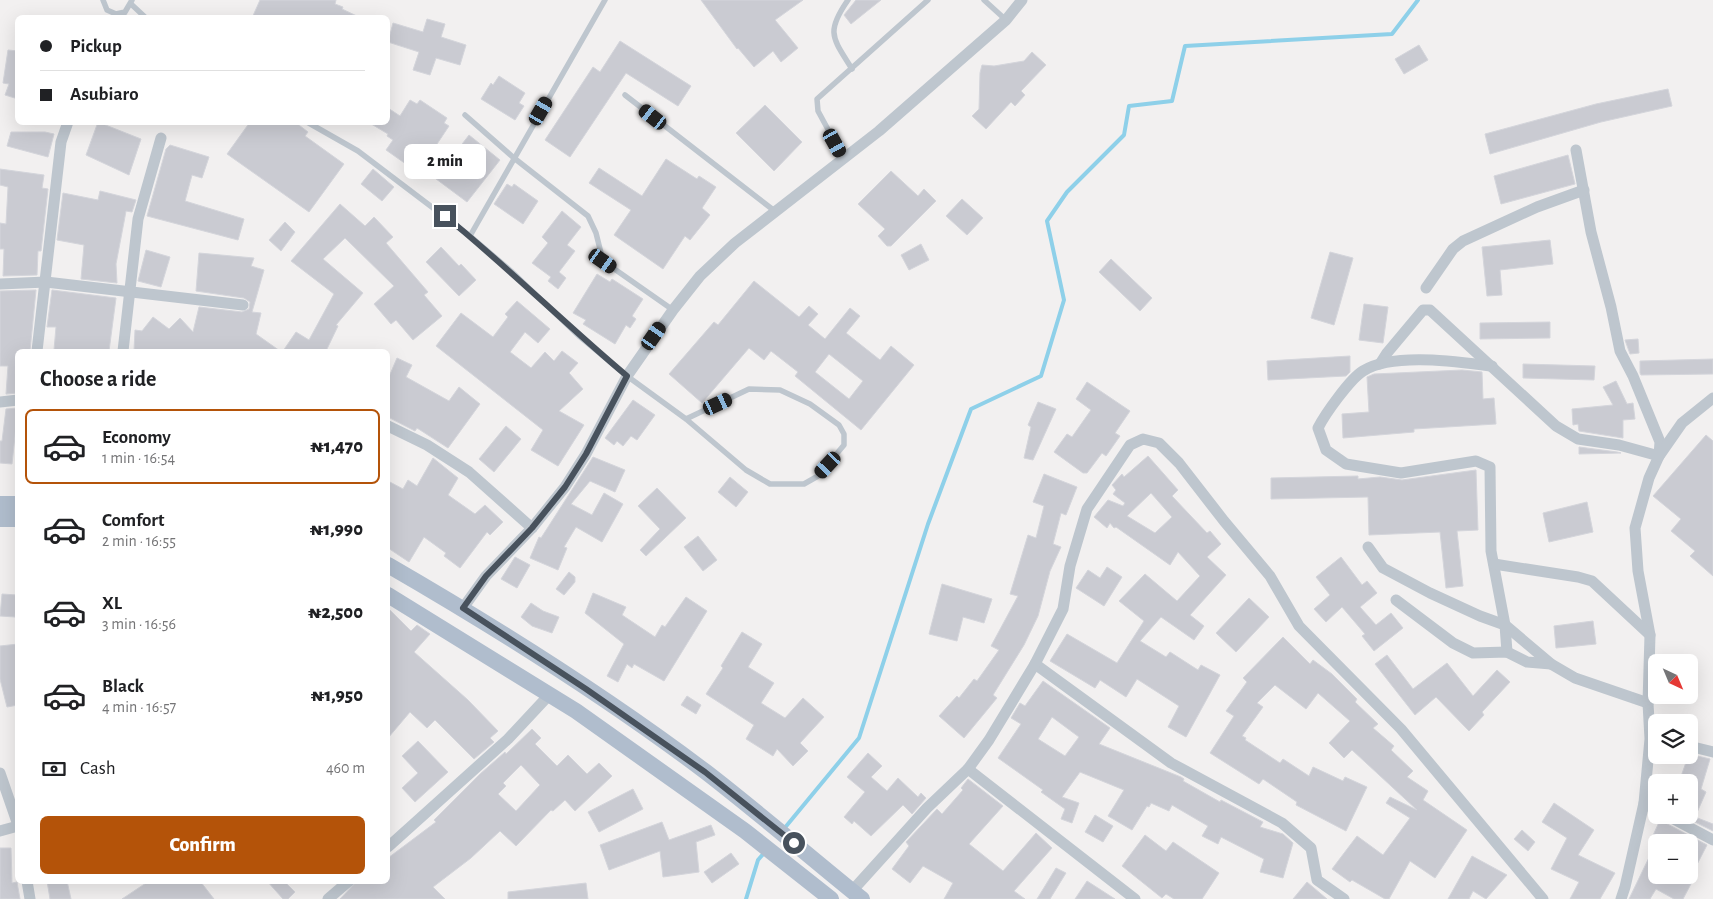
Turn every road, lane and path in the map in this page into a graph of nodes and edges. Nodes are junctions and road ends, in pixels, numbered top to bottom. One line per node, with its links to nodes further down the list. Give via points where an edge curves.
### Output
1 (103, 0): 8 (lane, via 107,10)
2 (605, 0): 18 (lane)
3 (848, 0): 11 (lane, via 836,18 833,38)
4 (928, 0): 11 (lane)
5 (984, 0): 10 (lane)
6 (1022, 0): 10 (street)
7 (131, 2): 8 (lane); 9 (lane)
8 (120, 14)
9 (143, 15)
10 (1006, 20): 19 (street)
11 (852, 69): 19 (lane, via 817,100 816,106)
12 (625, 95): 21 (lane)
13 (465, 115): 18 (lane)
14 (67, 125): 23 (street, via 61,142)
15 (311, 125): 22 (lane, via 358,151)
16 (162, 138): 26 (street, via 138,219)
17 (1576, 150): 20 (street)
18 (514, 158): 22 (lane); 28 (lane, via 588,216 603,261)
19 (844, 159): 21 (street)
20 (1584, 190): 25 (street, via 1457,244); 39 (street, via 1620,351 1653,422 1660,442)
21 (776, 212): 28 (street, via 735,243 700,276)
22 (470, 236): 33 (lane)
23 (46, 282): 24 (street); 26 (street); 29 (street)
24 (0, 284)
25 (1426, 288)
26 (131, 292): 27 (street); 30 (street)
27 (243, 305)
28 (673, 310): 33 (street)
29 (37, 349)
30 (123, 349)
31 (1380, 364): 32 (street, via 1431,359); 32 (street, via 1427,309); 46 (street, via 1362,372 1326,411 1318,428 1326,450 1346,464 1401,473 1476,461 1490,467)
32 (1492, 366): 39 (street, via 1556,426 1578,439 1619,445)
33 (627, 376): 37 (lane); 44 (street, via 586,454)
34 (1713, 398): 39 (street, via 1682,423)
35 (15, 400): 36 (street)
36 (0, 402)
37 (686, 418): 37 (lane, via 749,389 780,390 810,404 839,425 844,434 844,445 818,476 804,484 770,484 746,470)
38 (390, 427): 44 (street, via 427,445 469,472)
39 (1659, 456): 52 (street, via 1648,478 1635,528 1638,571)
40 (0, 504): 41 (main road)
41 (15, 504)
42 (0, 519): 43 (main road)
43 (15, 519)
44 (532, 528): 50 (street, via 486,576)
45 (1368, 548): 51 (street, via 1383,568 1446,601)
46 (1494, 564): 51 (street); 52 (street, via 1592,582)
47 (390, 566): 50 (main road)
48 (390, 596): 57 (main road)
49 (1396, 600): 53 (street, via 1453,644 1473,653)
50 (463, 608): 74 (main road, via 705,772)
51 (1505, 625): 53 (street); 56 (street)
52 (1650, 634): 54 (street)
53 (1507, 652): 56 (street, via 1527,662)
54 (1649, 654)
55 (1035, 664): 62 (street); 79 (street, via 1171,763 1282,824 1311,848 1317,880); 80 (street, via 1063,609 1070,566 1087,509 1130,444 1143,439 1158,443 1270,576 1299,626 1401,729)
56 (1551, 664): 58 (street, via 1574,678)
57 (550, 694): 71 (street, via 508,739); 77 (main road, via 746,831)
58 (1648, 703)
59 (1698, 748): 60 (street)
60 (1713, 752)
61 (1649, 764): 64 (street)
62 (968, 769): 74 (street, via 927,808); 78 (street)
63 (0, 774): 66 (street)
64 (1644, 803): 65 (street); 81 (street)
65 (1648, 805)
66 (15, 817)
67 (1683, 824): 70 (street)
68 (15, 827): 69 (street)
69 (0, 832)
70 (1713, 840)
71 (390, 845)
72 (28, 884): 75 (street)
73 (343, 884): 76 (street)
74 (857, 895)
75 (30, 899)
76 (328, 899)
77 (831, 899)
78 (1135, 899)
79 (1344, 899)
80 (1543, 899)
81 (1621, 899)

